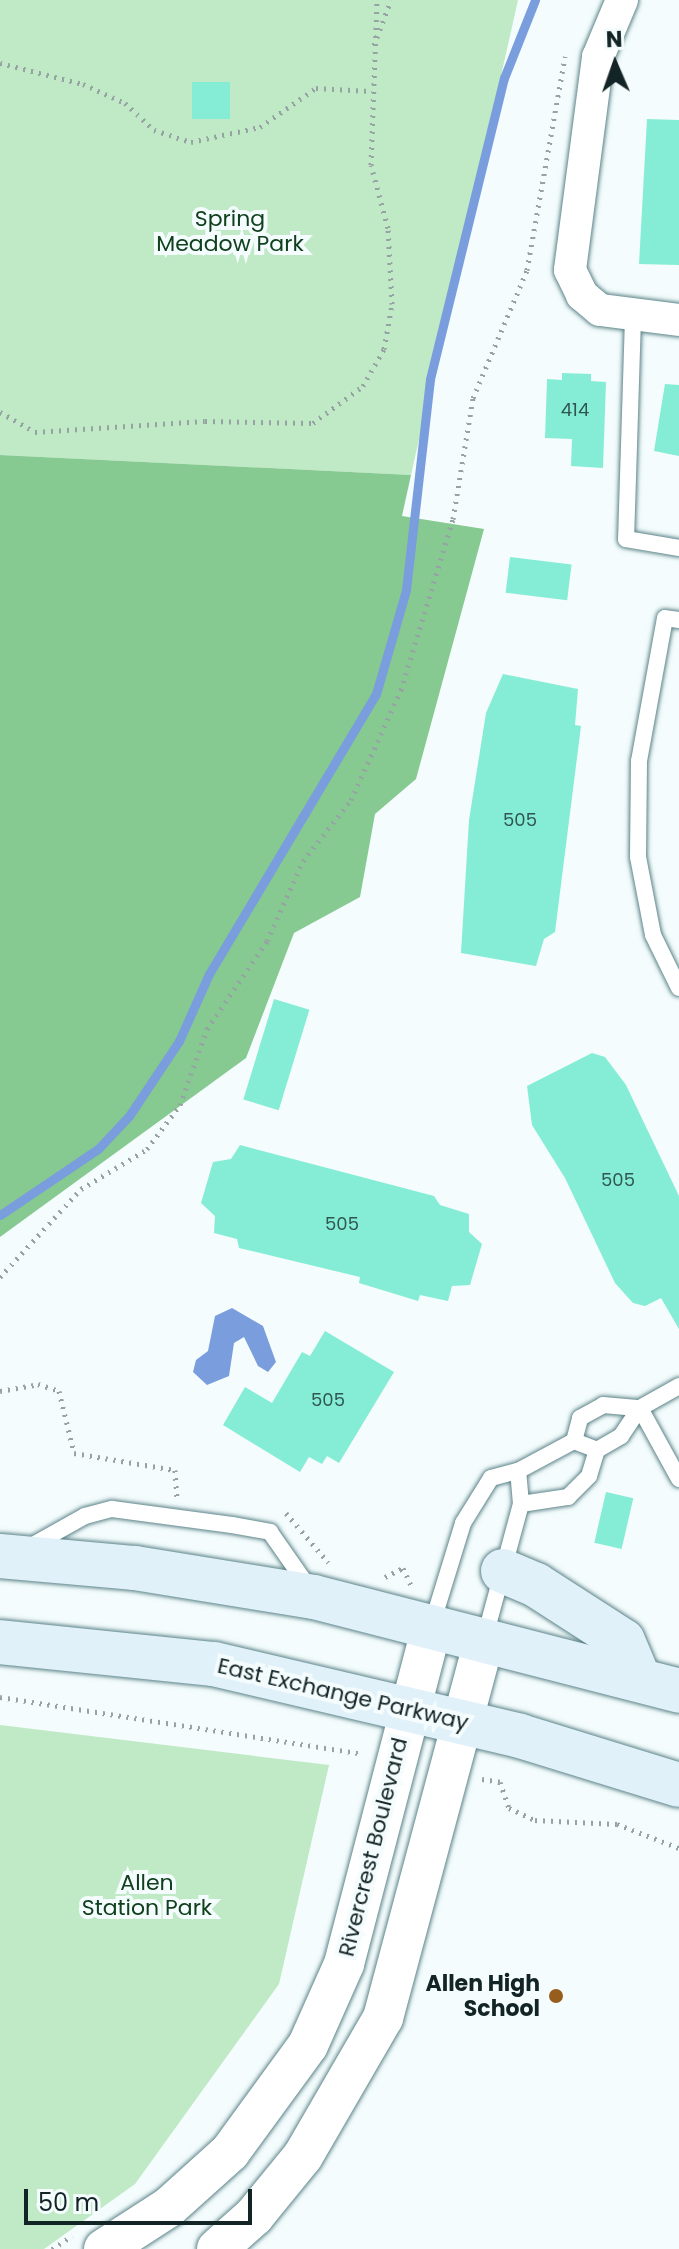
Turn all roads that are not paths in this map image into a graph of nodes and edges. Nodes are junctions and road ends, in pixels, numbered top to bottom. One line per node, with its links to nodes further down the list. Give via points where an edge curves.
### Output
1 (622, 0): 2 (street, via 598,57 569,246 570,270 582,295 600,310)
2 (633, 318): 3 (street); 4 (lane, via 626,539)
3 (679, 320)
4 (679, 548)
5 (679, 620): 6 (lane, via 665,618 639,761 638,857 653,935)
6 (679, 988)
7 (679, 1386): 8 (lane)
8 (640, 1408): 9 (lane, via 603,1405 580,1418); 10 (lane, via 621,1436); 12 (lane)
9 (574, 1441): 10 (lane); 11 (lane, Rivercrest Boulevard)
10 (597, 1450): 13 (lane, via 589,1476 568,1497)
11 (518, 1471): 13 (lane); 17 (lane, Rivercrest Boulevard, via 491,1478 463,1523)
12 (679, 1479)
13 (521, 1504): 15 (lane)
14 (6, 1556): 16 (main road); 16 (lane, via 112,1509 270,1532)
15 (503, 1571): 18 (lane); 20 (main road, via 536,1585 623,1641)
16 (326, 1584): 17 (main road)
17 (432, 1625): 18 (main road); 21 (street, Rivercrest Boulevard)
18 (484, 1641): 20 (main road); 22 (street)
19 (0, 1642): 21 (main road, East Exchange Parkway, via 214,1664)
20 (659, 1685)
21 (410, 1708): 22 (main road, East Exchange Parkway); 24 (street, Rivercrest Boulevard, via 344,1964 308,2045 230,2152 169,2207)
22 (464, 1721): 23 (main road, East Exchange Parkway); 25 (street, via 383,2018 303,2156 254,2216)
23 (679, 1785)
24 (93, 2240)
25 (217, 2249)

